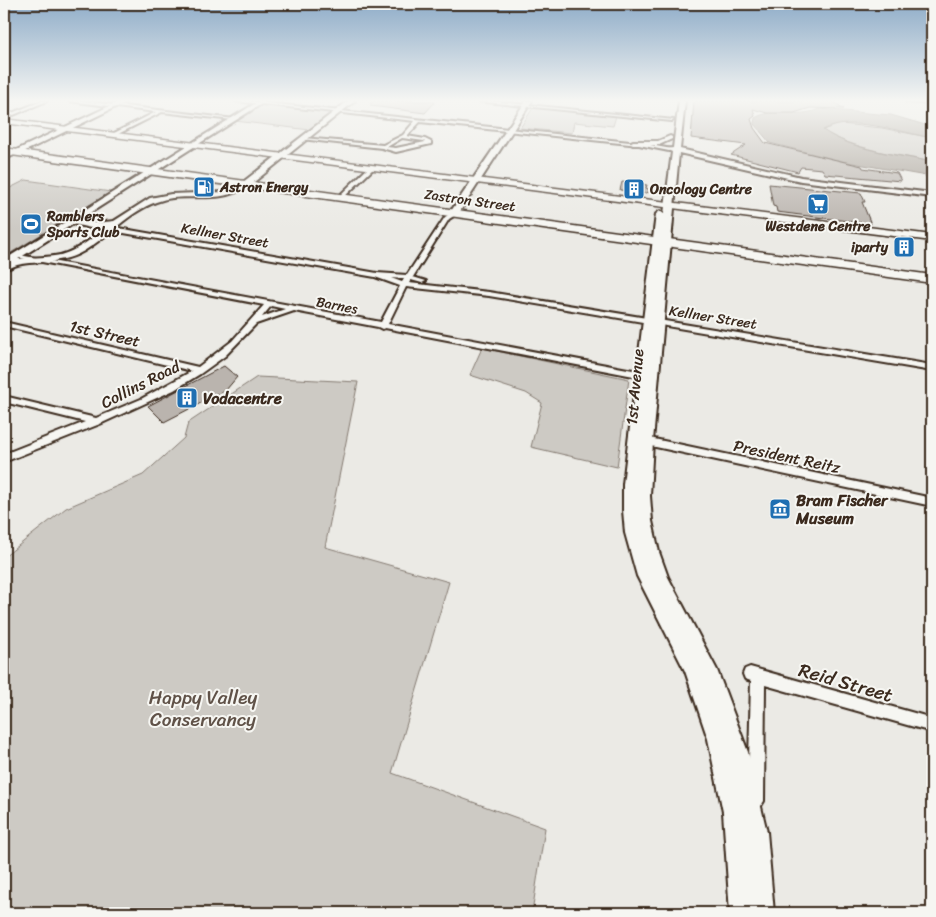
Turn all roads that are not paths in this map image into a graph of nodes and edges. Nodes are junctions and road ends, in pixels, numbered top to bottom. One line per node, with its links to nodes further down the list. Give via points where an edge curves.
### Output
1 (34, 144): 17 (main road)
2 (183, 144): 12 (highway)
3 (296, 144): 19 (street)
4 (355, 144): 13 (street)
5 (390, 144): 13 (street)
6 (422, 144): 13 (street, via 396,150)
7 (499, 144): 23 (main road)
8 (636, 144): 9 (street); 15 (street); 15 (street)
9 (641, 144)
10 (671, 144): 15 (street, 1st Avenue)
11 (674, 144): 15 (street, 1st Avenue)
12 (192, 145): 19 (highway); 22 (street)
13 (384, 147)
14 (487, 148): 23 (main road)
15 (673, 150): 18 (street, via 684,155); 18 (street, via 681,144); 27 (street, 1st Avenue)
16 (4, 151): 17 (highway, Zastron Street)
17 (14, 153): 20 (street); 22 (highway, Zastron Street)
18 (697, 153): 25 (street, via 801,179)
19 (281, 156): 21 (highway); 24 (street)
20 (4, 158)
21 (371, 168): 23 (highway); 26 (street)
22 (150, 171): 24 (highway, Zastron Street); 30 (street)
23 (472, 180): 27 (highway); 28 (main road)
24 (246, 184): 26 (highway, Zastron Street); 29 (street, via 225,194 178,194 160,198); 32 (street, via 246,189 229,197 175,199 158,203)
25 (932, 193)
26 (340, 198): 28 (highway, Zastron Street)
27 (665, 204): 33 (highway); 34 (street, 1st Avenue)
28 (449, 215): 34 (highway, Zastron Street); 41 (street)
29 (125, 217): 31 (street, via 112,224); 32 (street)
30 (69, 221): 31 (street, Kellner Street); 36 (street)
31 (95, 226): 32 (street, Kellner Street)
32 (111, 229): 35 (street); 40 (street, Kellner Street)
33 (932, 238)
34 (661, 241): 42 (highway, Zastron Street); 47 (street, 1st Avenue)
35 (72, 254): 37 (street); 38 (street)
36 (16, 256): 37 (street, Barnes); 39 (street)
37 (42, 261): 38 (street, Barnes); 39 (street, via 20,260)
38 (63, 265): 45 (street, Barnes)
39 (4, 266)
40 (377, 275): 41 (street, Kellner Street); 43 (street, Kellner Street)
41 (409, 278): 43 (street); 44 (street, Kellner Street)
42 (932, 279)
43 (404, 285): 44 (street, Kellner Street); 50 (street)
44 (489, 294): 47 (street, Kellner Street)
45 (269, 304): 46 (street, Barnes); 48 (street, Collins Road)
46 (293, 309): 48 (street); 50 (street, Barnes)
47 (652, 321): 51 (street, Kellner Street); 53 (street, 1st Avenue)
48 (252, 323): 52 (street, Collins Road, via 224,352)
49 (4, 324): 52 (street, 1st Street)
50 (382, 327): 53 (street, Barnes)
51 (932, 368)
52 (200, 370): 55 (street, Collins Road, via 137,405)
53 (648, 376): 56 (street, 1st Avenue)
54 (4, 398): 55 (street)
55 (98, 422): 57 (street, Collins Road)
56 (640, 440): 58 (street, President Reitz); 59 (street, 1st Avenue, via 644,521 640,534)
57 (4, 458)
58 (932, 502)
59 (696, 662): 61 (street, via 724,710 738,752); 62 (street, via 730,789 736,823)
60 (932, 725): 61 (street, Reid Street, via 754,676)
61 (756, 832): 63 (street)
62 (742, 913)
63 (762, 913)

